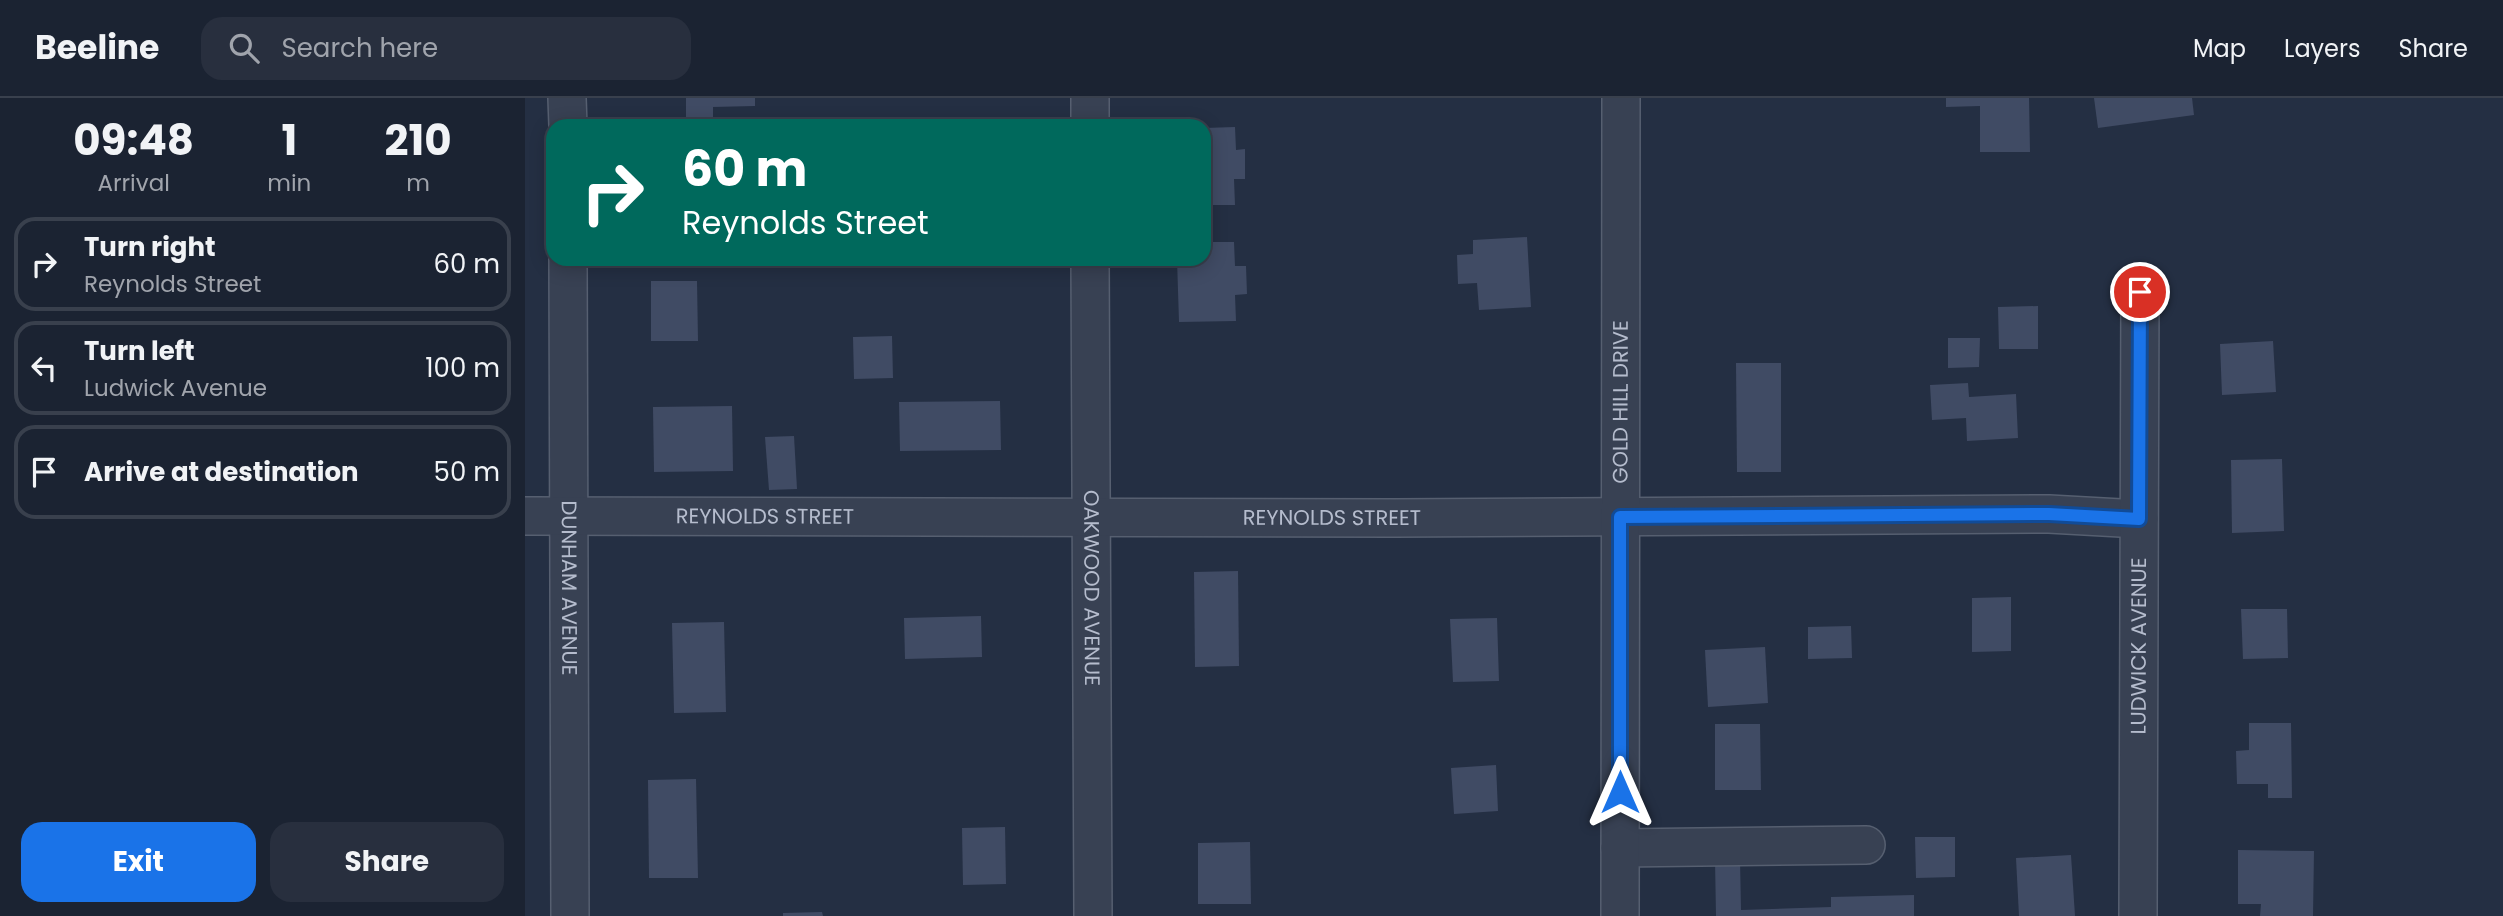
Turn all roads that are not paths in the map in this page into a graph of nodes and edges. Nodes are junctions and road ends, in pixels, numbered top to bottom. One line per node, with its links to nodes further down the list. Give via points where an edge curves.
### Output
1 (568, 98): 4 (street)
2 (1090, 98): 5 (street)
3 (1621, 98): 11 (street, GOLD HILL DRIVE)
4 (568, 119)
5 (1090, 119)
6 (568, 266): 10 (street, DUNHAM AVENUE)
7 (1090, 266): 12 (street, OAKWOOD AVENUE)
8 (2140, 292): 13 (street, LUDWICK AVENUE)
9 (525, 516): 10 (street, REYNOLDS STREET)
10 (569, 516): 12 (street, REYNOLDS STREET); 16 (street, DUNHAM AVENUE)
11 (1620, 517): 12 (street, REYNOLDS STREET); 13 (street, REYNOLDS STREET, via 2049,514); 15 (street, GOLD HILL DRIVE)
12 (1091, 519): 17 (street, OAKWOOD AVENUE)
13 (2139, 519): 19 (street, LUDWICK AVENUE)
14 (1865, 845): 15 (street)
15 (1620, 848): 18 (street, GOLD HILL DRIVE)
16 (570, 916)
17 (1093, 916)
18 (1620, 916)
19 (2139, 916)

